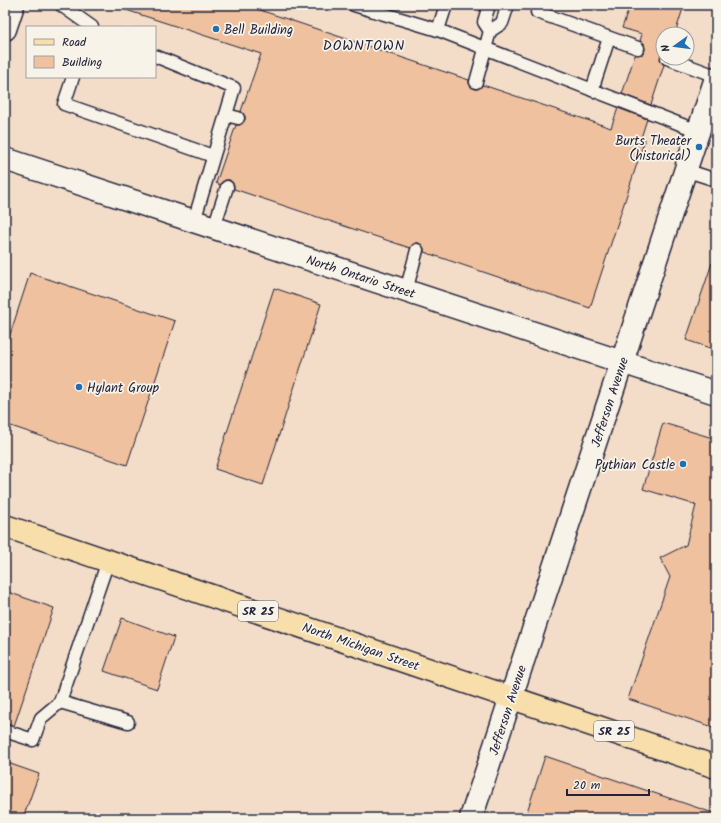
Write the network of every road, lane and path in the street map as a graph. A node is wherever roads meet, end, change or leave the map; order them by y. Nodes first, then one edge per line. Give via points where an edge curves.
1 (13, 5) edge
2 (61, 5) edge
3 (354, 5) edge
4 (446, 5) edge
5 (489, 5) edge
6 (508, 5) edge
7 (539, 5) edge
8 (91, 26) edge
9 (5, 29) edge
10 (438, 30) junction
11 (490, 31) junction
12 (608, 38) junction
13 (638, 48) dead end
14 (486, 49) junction
15 (156, 56) edge
16 (687, 66) edge
17 (716, 77) edge
18 (73, 78) edge
19 (476, 82) dead end
20 (592, 90) junction
21 (226, 114) junction
22 (238, 118) dead end
23 (698, 131) junction
24 (213, 156) junction
25 (5, 159) edge
26 (685, 170) junction
27 (716, 180) edge
28 (227, 187) dead end
29 (194, 221) junction
30 (214, 228) junction
31 (417, 250) dead end
32 (406, 291) junction
33 (622, 362) junction
34 (716, 393) edge
35 (5, 526) edge
36 (108, 561) junction
37 (511, 696) junction
38 (60, 702) junction
39 (128, 722) dead end
40 (5, 731) edge
41 (716, 767) edge
42 (471, 818) edge

1 - 9 street
2 - 8 lane
3 - 10 lane
4 - 10 lane
5 - 11 lane via 484,22
6 - 11 lane via 502,23
7 - 12 lane via 537,12
10 - 14 lane
11 - 14 lane
12 - 13 lane
12 - 20 lane
14 - 19 lane
14 - 20 lane
15 - 21 lane via 234,88
16 - 17 lane
17 - 23 street, Jefferson Avenue
18 - 24 lane via 64,104
20 - 23 lane
21 - 22 lane
21 - 24 lane
23 - 26 street, Jefferson Avenue
24 - 29 lane
25 - 29 street, North Ontario Street
26 - 27 lane
26 - 33 street, Jefferson Avenue
28 - 30 lane
29 - 30 street, North Ontario Street
30 - 32 street, North Ontario Street
31 - 32 lane
32 - 33 street, North Ontario Street
33 - 34 street, North Ontario Street
33 - 37 street, Jefferson Avenue
35 - 36 main road, North Michigan Street / SR 25
36 - 37 main road, North Michigan Street / SR 25
36 - 38 lane
37 - 41 main road, North Michigan Street / SR 25
37 - 42 street, Jefferson Avenue
38 - 39 lane
38 - 40 lane via 41,718 33,740

